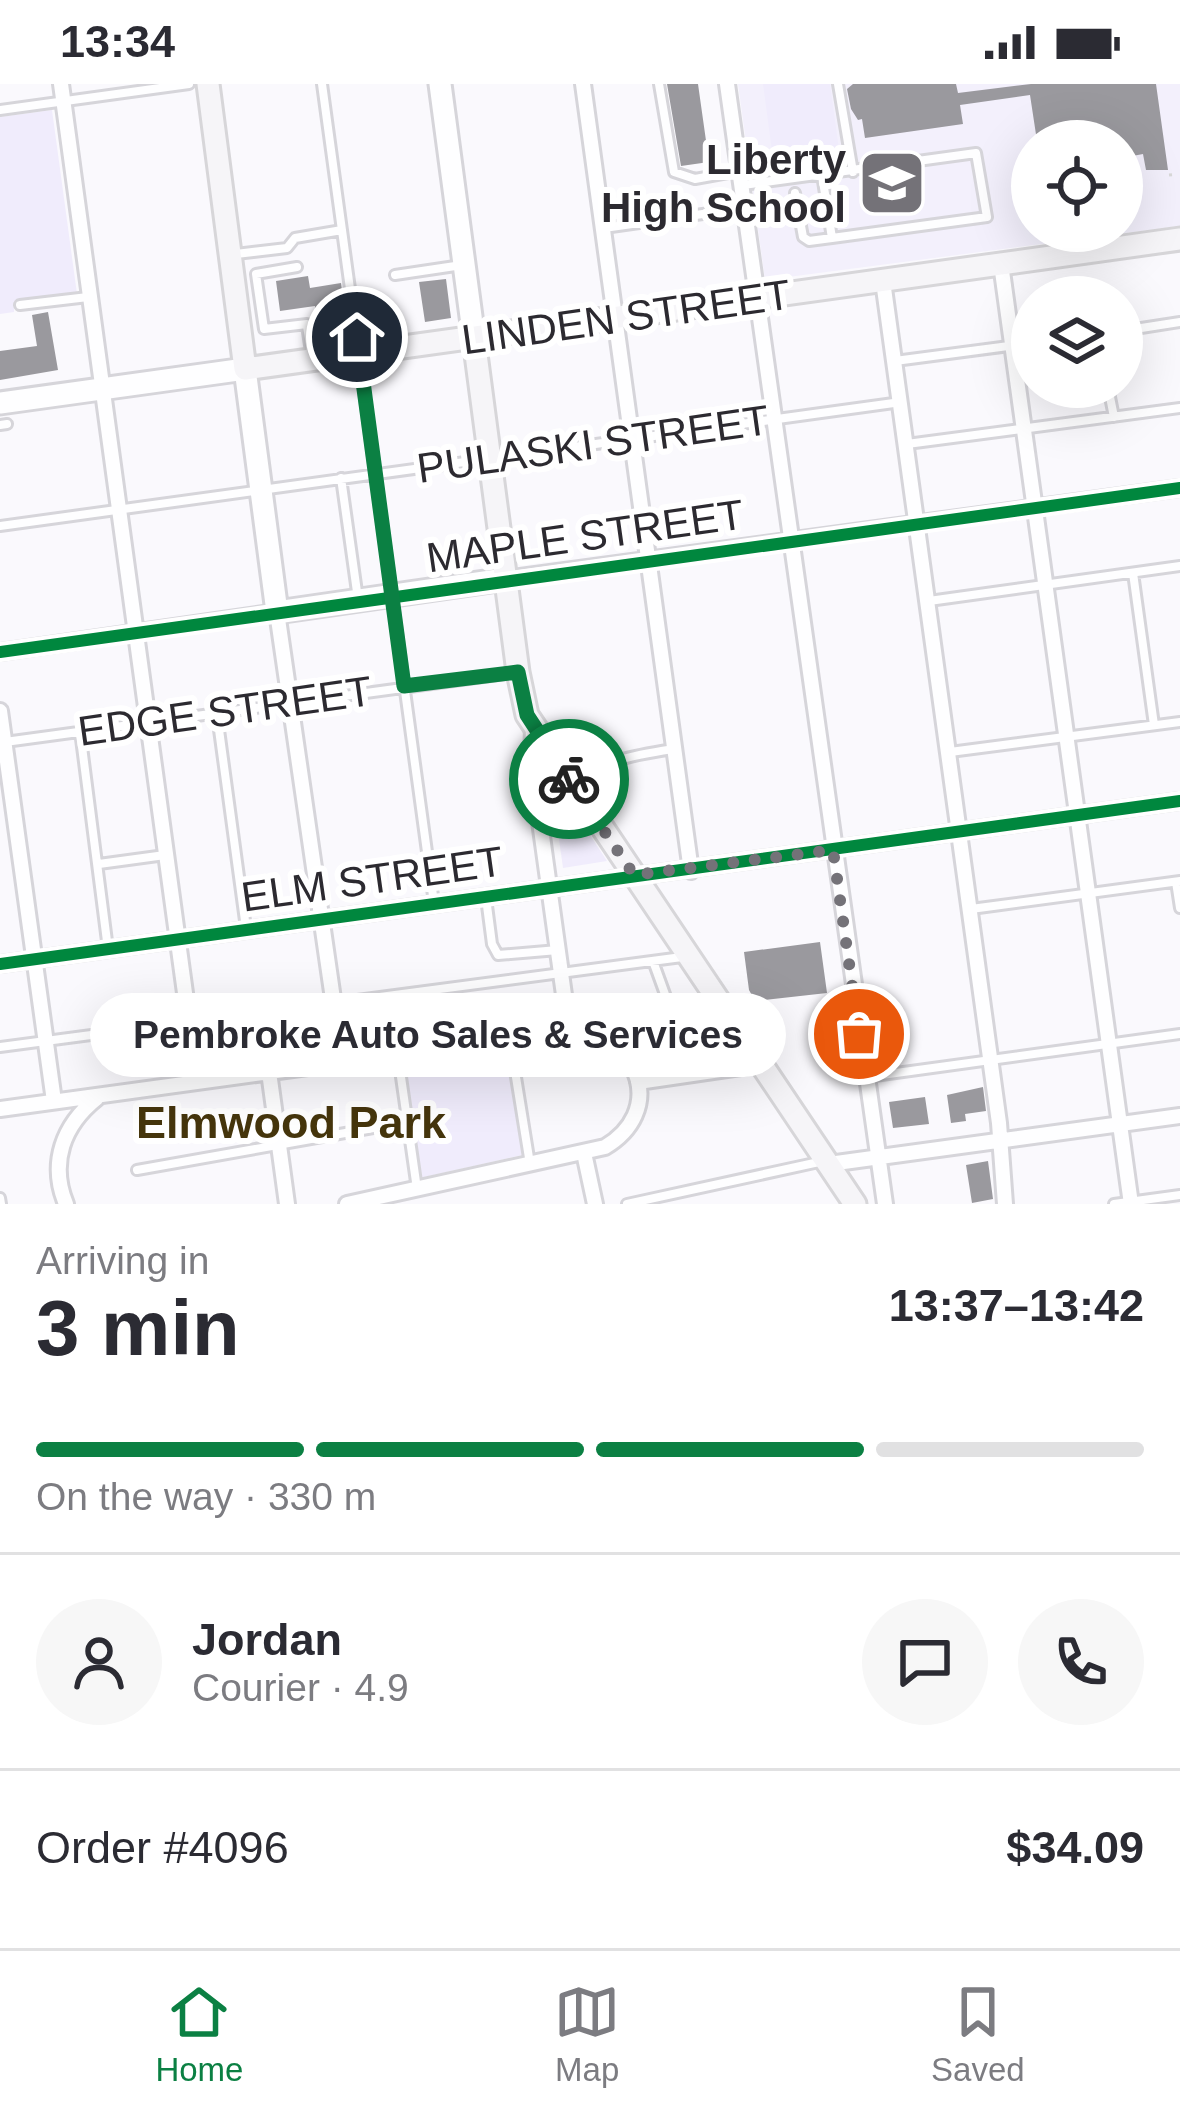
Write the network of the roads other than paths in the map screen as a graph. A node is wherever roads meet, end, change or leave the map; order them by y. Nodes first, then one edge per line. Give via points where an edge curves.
1 (61, 84) edge
2 (189, 84) edge
3 (208, 84) edge
4 (322, 84) edge
5 (440, 84) edge
6 (583, 84) edge
7 (659, 84) edge
8 (728, 84) edge
9 (838, 84) edge
10 (63, 102) junction
11 (0, 110) edge
12 (853, 172) junction
13 (822, 176) junction
14 (741, 178) junction
15 (795, 193) dead end
16 (745, 208) junction
17 (604, 228) junction
18 (342, 230) junction
19 (832, 238) junction
20 (1180, 242) edge
21 (1001, 264) junction
22 (464, 265) junction
23 (231, 266) junction
24 (297, 267) dead end
25 (256, 274) junction
26 (395, 274) dead end
27 (884, 281) junction
28 (88, 297) junction
29 (756, 297) junction
30 (20, 305) dead end
31 (616, 318) junction
32 (1180, 322) edge
33 (307, 324) junction
34 (356, 328) junction
35 (1143, 328) edge
36 (264, 329) junction
37 (1011, 332) edge
38 (240, 333) junction
39 (474, 339) junction
40 (1011, 345) edge
41 (360, 353) junction
42 (312, 360) junction
43 (895, 361) junction
44 (244, 369) junction
45 (102, 388) junction
46 (901, 402) junction
47 (1022, 408) edge
48 (1112, 408) edge
49 (1180, 408) edge
50 (1114, 417) junction
51 (772, 419) junction
52 (1, 420) edge
53 (1025, 429) junction
54 (631, 439) junction
55 (907, 444) junction
56 (489, 458) junction
57 (376, 473) junction
58 (340, 478) junction
59 (1180, 488) edge
60 (260, 490) junction
61 (1035, 508) junction
62 (119, 509) junction
63 (918, 524) junction
64 (0, 526) edge
65 (790, 542) junction
66 (648, 560) junction
67 (1180, 566) edge
68 (1133, 573) junction
69 (505, 579) junction
70 (1047, 586) junction
71 (392, 596) junction
72 (358, 601) junction
73 (928, 601) junction
74 (277, 612) junction
75 (134, 631) junction
76 (0, 652) edge
77 (518, 672) junction
78 (404, 686) junction
79 (290, 704) junction
80 (0, 711) edge
81 (217, 715) junction
82 (1180, 722) edge
83 (147, 725) junction
84 (533, 725) junction
85 (1154, 725) junction
86 (80, 730) junction
87 (1067, 737) junction
88 (4, 742) junction
89 (674, 749) junction
90 (948, 752) junction
91 (573, 785) junction
92 (1180, 801) edge
93 (1077, 815) junction
94 (959, 832) junction
95 (833, 850) junction
96 (165, 855) junction
97 (99, 864) junction
98 (691, 871) junction
99 (634, 875) junction
100 (1178, 881) edge
101 (550, 888) junction
102 (1087, 894) junction
103 (486, 897) junction
104 (435, 904) junction
105 (1180, 908) edge
106 (969, 909) junction
107 (321, 918) junction
108 (247, 929) junction
109 (177, 939) junction
110 (108, 950) junction
111 (558, 950) junction
112 (689, 956) junction
113 (34, 960) junction
114 (653, 961) junction
115 (0, 964) edge
116 (561, 974) junction
117 (714, 993) junction
118 (333, 1002) junction
119 (670, 1008) junction
120 (188, 1022) junction
121 (569, 1031) junction
122 (1180, 1034) edge
123 (510, 1038) junction
124 (45, 1041) junction
125 (1108, 1044) junction
126 (0, 1047) edge
127 (398, 1055) junction
128 (990, 1060) junction
129 (342, 1061) junction
130 (761, 1064) junction
131 (269, 1072) junction
132 (679, 1076) junction
133 (865, 1077) junction
134 (197, 1081) junction
135 (638, 1082) junction
136 (101, 1095) junction
137 (54, 1101) junction
138 (0, 1109) edge
139 (1180, 1115) edge
140 (407, 1122) junction
141 (1119, 1124) junction
142 (998, 1141) junction
143 (279, 1144) junction
144 (584, 1153) junction
145 (876, 1157) junction
146 (530, 1164) junction
147 (829, 1164) junction
148 (137, 1170) dead end
149 (416, 1189) junction
150 (1180, 1195) edge
151 (356, 1203) edge
152 (1131, 1203) edge
153 (66, 1204) edge
154 (287, 1204) edge
155 (596, 1204) edge
156 (627, 1204) edge
157 (855, 1204) edge
158 (885, 1204) edge
159 (1005, 1204) edge
160 (1114, 1204) edge

1 - 10 street
2 - 10 lane
3 - 23 main road
4 - 18 lane
5 - 22 street
6 - 17 street
7 - 14 lane via 674,172
8 - 14 street
9 - 12 lane
10 - 11 lane
10 - 28 street
12 - 13 lane
12 - 19 lane via 976,153 987,217
13 - 14 lane
13 - 19 lane
14 - 16 street
15 - 19 lane via 803,237
16 - 17 lane
16 - 29 street
17 - 31 street
18 - 23 lane via 295,238
18 - 34 lane
20 - 21 main road, LINDEN STREET
21 - 27 main road, LINDEN STREET
21 - 37 street
22 - 26 lane
22 - 39 street
23 - 25 lane
23 - 38 main road
24 - 25 lane
25 - 36 lane
27 - 29 main road, LINDEN STREET
27 - 43 street
28 - 30 lane
28 - 45 street
29 - 31 main road, LINDEN STREET
29 - 51 street
31 - 39 main road, LINDEN STREET
31 - 54 street
32 - 35 lane
33 - 34 lane via 314,333
33 - 36 lane
33 - 42 lane
34 - 41 lane
36 - 38 lane
38 - 44 main road
39 - 41 main road, LINDEN STREET
39 - 56 main road
40 - 43 lane
41 - 42 main road, LINDEN STREET
41 - 57 lane
42 - 44 main road, LINDEN STREET
43 - 46 street
44 - 45 street, LINDEN STREET
44 - 60 street
45 - 52 street, LINDEN STREET
45 - 62 street
46 - 51 lane, PULASKI STREET
46 - 55 street
47 - 53 street
48 - 50 lane
49 - 50 lane
50 - 53 lane
51 - 54 lane, PULASKI STREET
51 - 65 street
53 - 55 lane
53 - 61 street
54 - 56 lane, PULASKI STREET
54 - 66 street
55 - 63 street
56 - 57 lane, PULASKI STREET
56 - 69 main road
57 - 58 lane, PULASKI STREET
57 - 71 lane
58 - 60 lane, PULASKI STREET
58 - 72 lane
59 - 61 street, MAPLE STREET
60 - 62 lane, PULASKI STREET
60 - 74 street
61 - 63 street, MAPLE STREET
61 - 70 street
62 - 64 lane, PULASKI STREET
62 - 75 street
63 - 65 street, MAPLE STREET
63 - 73 street
65 - 66 street, MAPLE STREET
65 - 95 street
66 - 69 street, MAPLE STREET
66 - 89 street
67 - 68 lane
68 - 70 lane
68 - 85 lane
69 - 71 street, MAPLE STREET
69 - 77 main road
70 - 73 lane
70 - 87 street
71 - 72 street, MAPLE STREET
71 - 78 lane
72 - 74 street, MAPLE STREET
73 - 90 street
74 - 75 street, MAPLE STREET
74 - 79 street
75 - 76 street, MAPLE STREET
75 - 83 street
77 - 78 lane, EDGE STREET
77 - 84 main road
78 - 79 lane, EDGE STREET
78 - 104 lane
79 - 81 lane, EDGE STREET
79 - 107 street
80 - 88 street
81 - 83 lane, EDGE STREET
81 - 108 lane
82 - 85 lane
83 - 86 lane, EDGE STREET
83 - 96 street
84 - 91 main road
84 - 101 street
85 - 87 lane
86 - 88 lane, EDGE STREET
86 - 97 lane
87 - 90 lane
87 - 93 street
88 - 113 street
89 - 91 lane via 609,761
89 - 98 street
90 - 94 street
91 - 99 main road
92 - 93 street, ELM STREET
93 - 94 street, ELM STREET
93 - 102 street
94 - 95 street, ELM STREET
94 - 106 street
95 - 98 street, ELM STREET
95 - 133 street
96 - 97 lane
96 - 109 street
97 - 110 lane
98 - 99 street, ELM STREET
99 - 101 street, ELM STREET
99 - 112 main road
100 - 102 lane
100 - 105 lane
101 - 103 street, ELM STREET
101 - 111 street
102 - 106 lane
102 - 125 street
103 - 104 street, ELM STREET
103 - 111 lane via 498,955
104 - 107 street, ELM STREET
106 - 128 street
107 - 108 street, ELM STREET
107 - 118 street
108 - 109 street, ELM STREET
109 - 110 street, ELM STREET
109 - 120 street
110 - 113 street, ELM STREET
111 - 116 street
112 - 114 lane
112 - 117 main road
113 - 115 street, ELM STREET
113 - 124 street
114 - 116 lane
114 - 119 lane
116 - 118 lane
116 - 121 street
117 - 119 lane
117 - 130 main road
118 - 120 lane
118 - 129 street
119 - 132 lane
120 - 124 lane
120 - 134 street
121 - 123 street
121 - 135 street via 610,1041 627,1055
122 - 125 lane
123 - 127 street
123 - 146 lane
124 - 126 lane
124 - 137 street
125 - 128 lane
125 - 141 street
127 - 129 street
127 - 140 lane
128 - 133 lane
128 - 142 street
129 - 131 street
130 - 132 street
130 - 147 main road
131 - 134 street
131 - 143 street
132 - 135 street
133 - 145 street
134 - 136 street
135 - 144 street via 626,1130
136 - 137 street
136 - 153 street via 62,1144
137 - 138 street
139 - 141 street
140 - 143 lane
140 - 149 lane
141 - 142 street
141 - 152 street
142 - 145 street
142 - 159 street
143 - 148 lane
143 - 154 street
144 - 146 street
144 - 155 street
145 - 147 street
145 - 158 street
146 - 149 street
147 - 156 lane
147 - 157 main road
149 - 151 street
150 - 152 lane
152 - 160 lane

